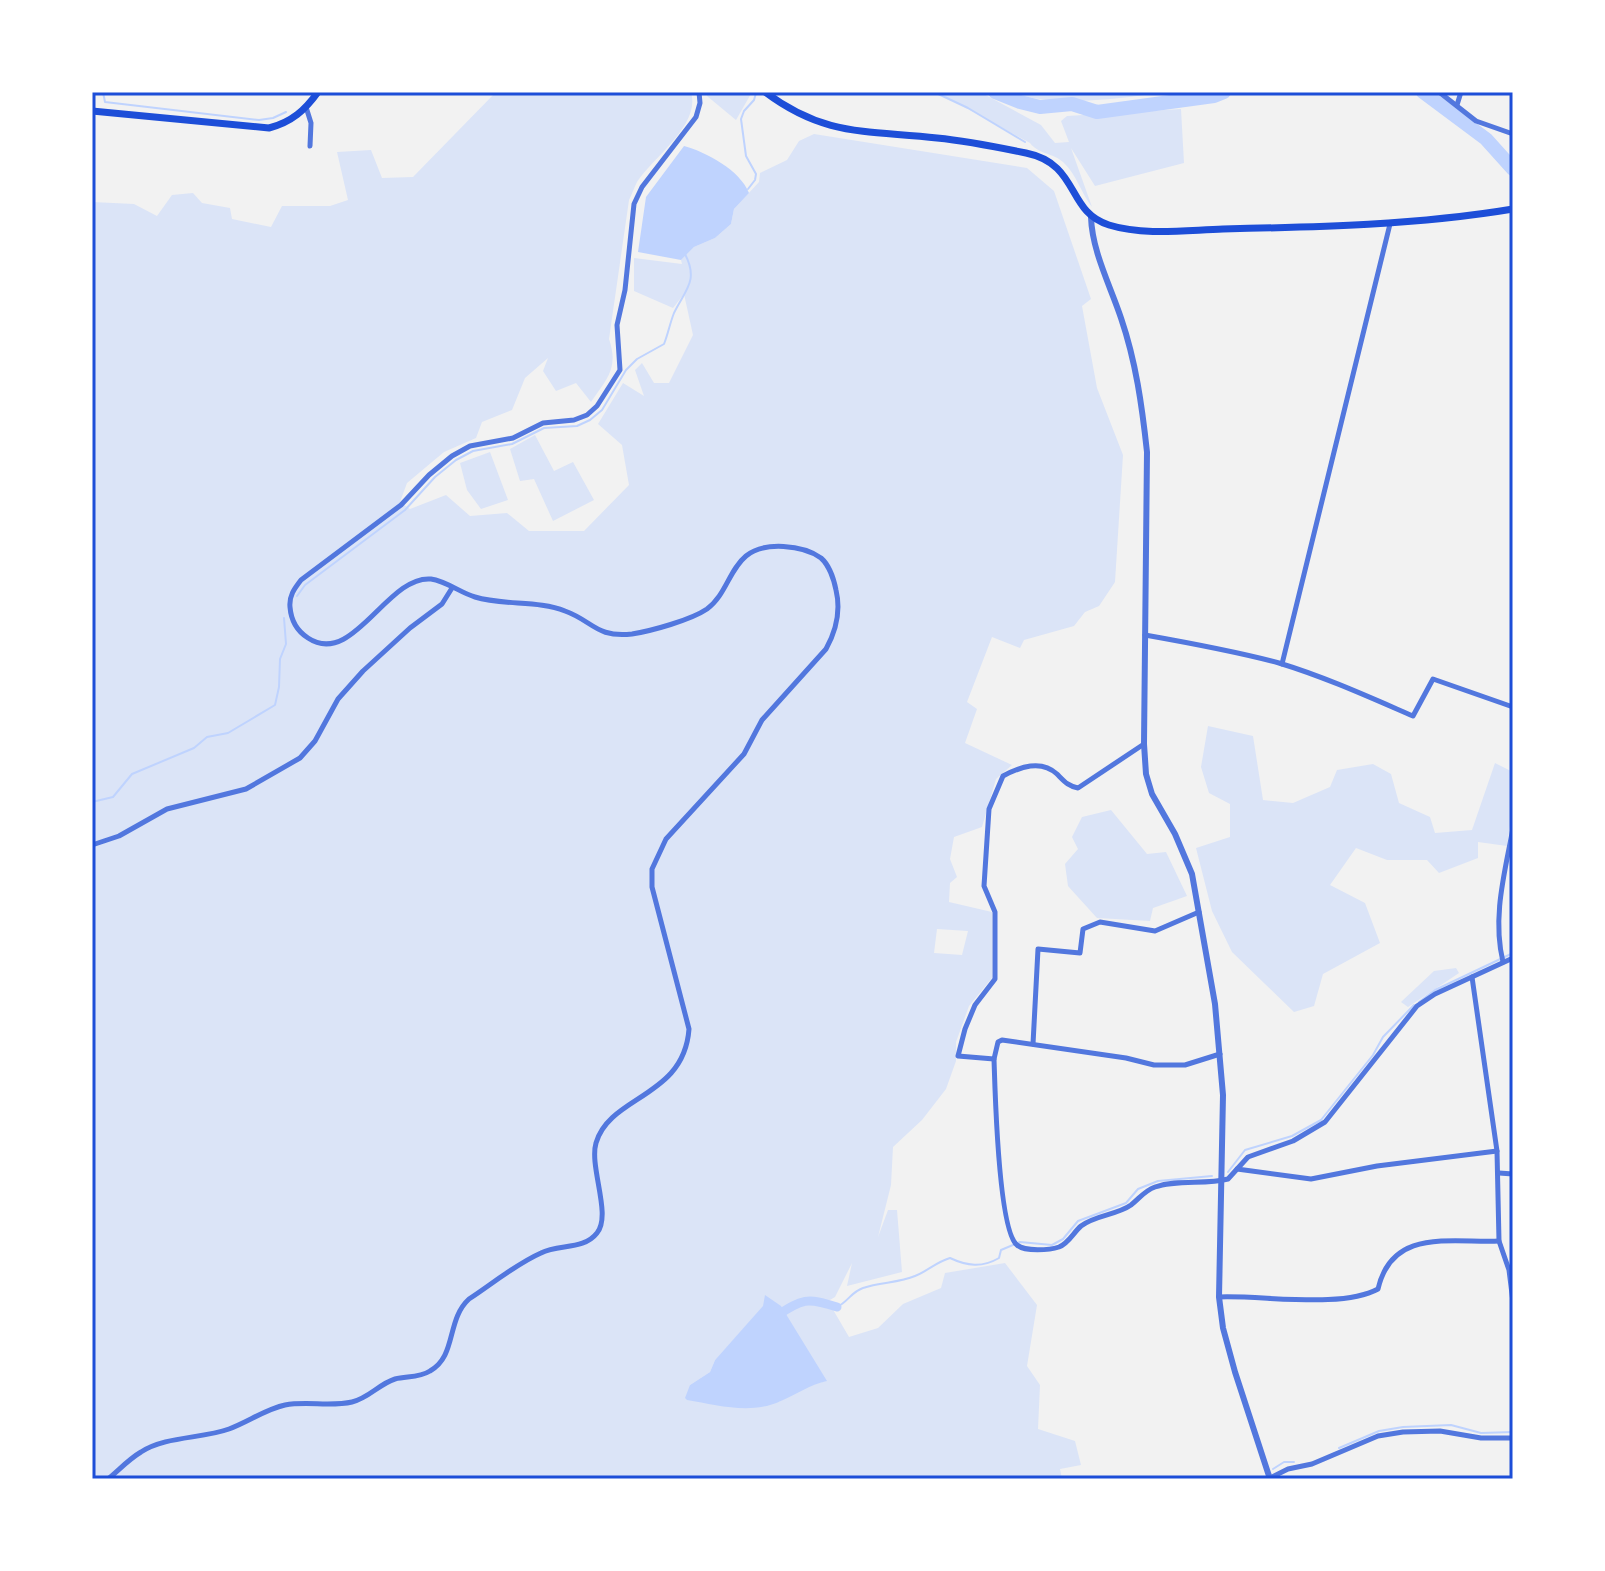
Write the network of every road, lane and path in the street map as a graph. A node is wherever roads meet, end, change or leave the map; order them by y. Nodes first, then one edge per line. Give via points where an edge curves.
1 (318, 92) edge
2 (699, 92) edge
3 (765, 92) edge
4 (1439, 92) edge
5 (1461, 92) edge
6 (1457, 105) junction
7 (306, 107) junction
8 (92, 111) edge
9 (1513, 134) edge
10 (310, 146) dead end
11 (1513, 209) edge
12 (1091, 217) junction
13 (1390, 224) junction
14 (452, 588) junction
15 (1144, 635) junction
16 (1282, 664) junction
17 (1513, 707) edge
18 (1144, 744) junction
19 (1513, 828) edge
20 (92, 845) edge
21 (1200, 912) junction
22 (1513, 958) edge
23 (1503, 962) junction
24 (1472, 977) junction
25 (1033, 1044) junction
26 (1221, 1053) junction
27 (994, 1059) junction
28 (1497, 1151) junction
29 (1237, 1169) junction
30 (1499, 1173) junction
31 (1513, 1174) edge
32 (1221, 1181) junction
33 (1499, 1241) junction
34 (1219, 1297) junction
35 (1513, 1302) edge
36 (1513, 1438) edge
37 (108, 1479) edge
38 (1269, 1479) edge

1 - 7 main road
2 - 14 street via 696,117 634,204 617,325 620,370 597,406 574,420 543,423 452,456 401,505 301,580 293,590 290,611 302,634 323,644 349,636 408,584 433,579
3 - 12 main road via 797,114 834,128 942,138 1045,158 1062,172
4 - 6 street
5 - 6 street
6 - 9 street via 1476,121
7 - 8 main road via 285,124 269,128
7 - 10 street
11 - 13 main road
12 - 13 main road via 1138,230
12 - 15 street via 1135,365 1142,409 1147,452
13 - 16 street
14 - 20 street via 442,604 363,671 300,758 246,789 167,809
14 - 37 street via 499,603 567,611 607,633 636,633 707,609 740,562 767,547 808,551 827,564 838,600 837,619 826,649 762,720 744,754 658,852 652,887 689,1029 687,1048 660,1086 620,1111 596,1144 602,1211 595,1236 540,1253 469,1299 433,1370 397,1378 351,1403 285,1406 226,1430 158,1444
15 - 16 street
15 - 18 street
16 - 17 street via 1413,716 1433,679
18 - 21 street via 1152,794 1188,865
18 - 27 street via 1078,788 1068,786 1054,771 1029,764 1003,776 989,809 984,886 995,912 995,979 975,1005 958,1056
19 - 23 street via 1499,908
21 - 25 street via 1155,931 1100,922 1083,929 1080,953 1038,949
21 - 26 street
22 - 23 street
23 - 24 street
24 - 28 street
24 - 29 street via 1417,1006 1325,1122 1293,1141 1248,1157
25 - 26 street via 1154,1065 1185,1065
25 - 27 street via 998,1042
26 - 32 street
27 - 32 street via 1002,1194 1017,1246 1057,1248 1087,1222 1130,1205 1163,1184
28 - 29 street via 1311,1179
28 - 30 street
29 - 32 street
30 - 31 street
30 - 33 street
32 - 34 street
33 - 34 street via 1404,1248 1389,1261 1378,1289 1366,1295
33 - 35 street
34 - 38 street via 1235,1372
36 - 38 street via 1440,1431 1378,1436

